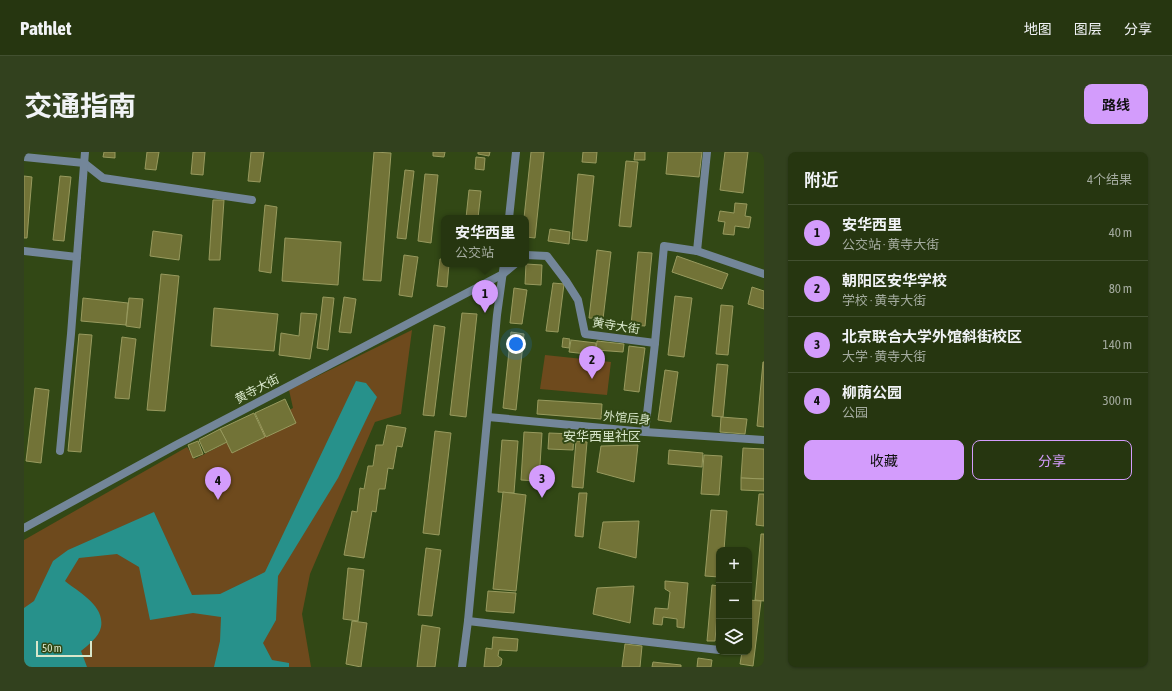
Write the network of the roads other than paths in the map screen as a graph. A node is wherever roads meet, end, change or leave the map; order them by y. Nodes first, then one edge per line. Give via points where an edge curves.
1 (85, 152) edge
2 (516, 152) edge
3 (707, 152) edge
4 (24, 156) edge
5 (84, 163) junction
6 (252, 200) dead end
7 (509, 215) edge
8 (697, 250) junction
9 (24, 251) edge
10 (529, 255) edge
11 (77, 257) junction
12 (504, 267) edge
13 (511, 267) edge
14 (503, 274) junction
15 (764, 274) edge
16 (655, 343) junction
17 (488, 417) junction
18 (645, 432) junction
19 (764, 440) edge
20 (60, 451) dead end
21 (24, 528) edge
22 (468, 621) junction
23 (716, 650) edge
24 (462, 667) edge

1 - 5 street
2 - 7 street
3 - 8 street
4 - 5 street
5 - 6 street via 103,178
5 - 11 street
8 - 15 street
8 - 16 street via 664,246
9 - 11 street
10 - 16 street, 黄寺大街 via 547,256 566,281 578,300 585,334
11 - 20 street
12 - 14 street
13 - 14 street, 黄寺大街
14 - 17 street
14 - 21 street, 黄寺大街 via 176,445
16 - 18 street
17 - 18 street, 外馆后身
17 - 22 street
18 - 19 street, 外馆后身
22 - 23 street
22 - 24 street

